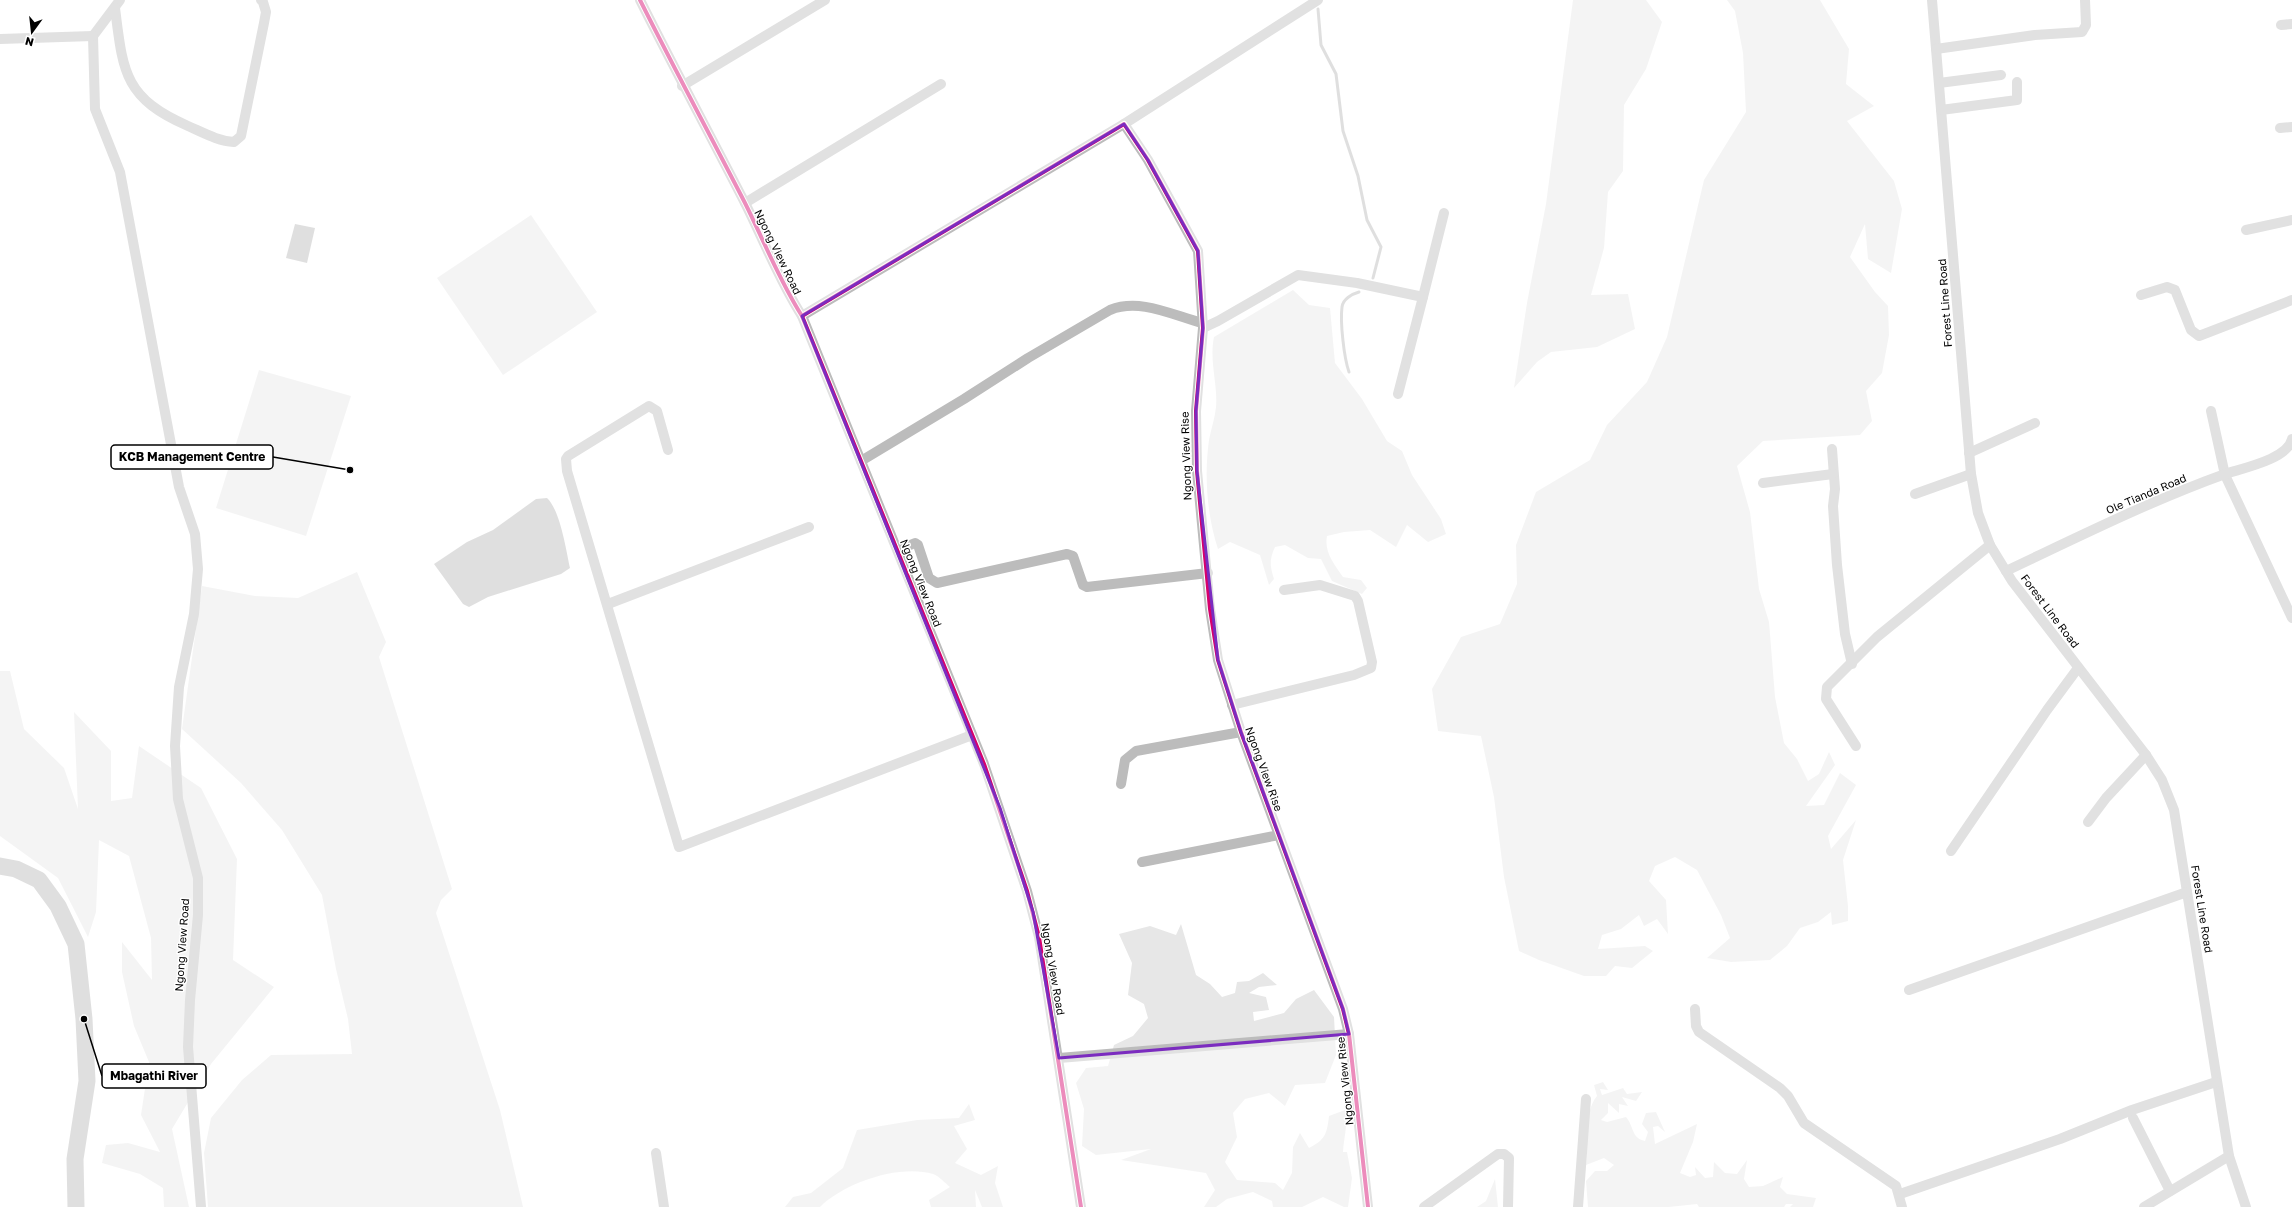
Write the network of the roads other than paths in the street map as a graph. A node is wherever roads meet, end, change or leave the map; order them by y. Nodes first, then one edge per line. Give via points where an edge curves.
1 (261, 0) edge
2 (640, 0) edge
3 (825, 0) edge
4 (1318, 0) edge
5 (1932, 0) edge
6 (2085, 0) edge
7 (117, 4) edge
8 (2292, 24) edge
9 (2281, 25) dead end
10 (93, 36) junction
11 (0, 39) edge
12 (1936, 49) junction
13 (2001, 75) dead end
14 (2017, 82) dead end
15 (1939, 83) junction
16 (941, 84) dead end
17 (682, 86) junction
18 (1941, 110) junction
19 (1124, 124) junction
20 (2292, 127) edge
21 (2280, 128) dead end
22 (745, 203) junction
23 (1444, 213) dead end
24 (2292, 220) edge
25 (2246, 230) dead end
26 (2141, 295) dead end
27 (1423, 297) junction
28 (2292, 300) edge
29 (802, 316) junction
30 (1202, 325) junction
31 (1398, 394) dead end
32 (2210, 411) dead end
33 (2035, 423) dead end
34 (2292, 439) edge
35 (1832, 449) dead end
36 (668, 450) dead end
37 (1969, 453) junction
38 (861, 460) junction
39 (1832, 474) junction
40 (1971, 474) junction
41 (2225, 475) junction
42 (1763, 483) dead end
43 (1915, 494) dead end
44 (809, 527) dead end
45 (1990, 545) junction
46 (898, 550) junction
47 (2006, 570) junction
48 (1208, 573) junction
49 (1284, 590) dead end
50 (608, 604) junction
51 (2291, 610) edge
52 (1852, 664) junction
53 (2078, 668) junction
54 (1232, 705) junction
55 (1241, 732) junction
56 (972, 735) junction
57 (1856, 746) dead end
58 (2146, 755) junction
59 (1121, 784) dead end
60 (2088, 822) dead end
61 (1279, 836) junction
62 (1951, 851) dead end
63 (1142, 862) dead end
64 (2187, 892) junction
65 (1909, 990) dead end
66 (1695, 1009) dead end
67 (1349, 1034) junction
68 (1059, 1058) junction
69 (2216, 1082) junction
70 (1586, 1099) dead end
71 (2133, 1118) dead end
72 (656, 1153) dead end
73 (2229, 1156) junction
74 (2170, 1191) junction
75 (1900, 1194) junction
76 (201, 1207) edge
77 (664, 1207) edge
78 (1081, 1207) edge
79 (1368, 1207) edge
80 (1424, 1207) edge
81 (1508, 1207) edge
82 (1578, 1207) edge
83 (1902, 1207) edge
84 (2144, 1207) edge
85 (2246, 1207) edge

1 - 7 street via 266,12 264,23 241,136 234,142 223,142 168,118 135,89 122,60
2 - 17 street, Ngong View Road
3 - 17 street
4 - 19 street
5 - 12 street, Forest Line Road
6 - 12 street via 2086,25 2082,32 2035,35
7 - 10 street
8 - 9 street
10 - 11 street
10 - 76 street, Ngong View Road via 95,109 120,172 179,487 194,534 198,569 194,614 179,687 175,746 178,799 198,878 198,915 188,1047
12 - 15 street, Forest Line Road
13 - 15 street
14 - 18 street via 2017,100
15 - 18 street, Forest Line Road
16 - 22 street
17 - 22 street, Ngong View Road
18 - 37 street, Forest Line Road
19 - 29 street
19 - 30 street, Ngong View Rise via 1148,160 1198,251
20 - 21 street
22 - 29 street, Ngong View Road via 787,293
23 - 27 street
24 - 25 street
26 - 28 street via 2167,287 2175,290 2191,330 2199,336
27 - 30 street via 1357,283 1298,275 1218,322
27 - 31 street
29 - 38 street, Ngong View Road
30 - 38 street via 1138,305 1120,306 1028,358
30 - 48 street, Ngong View Rise via 1196,411 1197,471
32 - 41 street
33 - 37 street
34 - 41 street, Ole Tianda Road via 2285,451 2271,459
35 - 39 street
36 - 50 street via 657,411 649,406 568,456 566,460 567,471
37 - 40 street, Forest Line Road
38 - 46 street, Ngong View Road
39 - 42 street
39 - 52 street via 1835,489 1833,506 1837,565 1845,634
40 - 43 street
40 - 45 street, Forest Line Road via 1978,513
41 - 47 street, Ole Tianda Road via 2127,514
41 - 51 street
44 - 50 street
45 - 47 street, Forest Line Road
45 - 52 street via 1877,637
46 - 48 street via 915,543 918,545 929,578 937,584 1067,554 1073,556 1082,585 1087,588
46 - 56 street, Ngong View Road
47 - 53 street, Forest Line Road
48 - 54 street, Ngong View Rise via 1218,660
49 - 54 street via 1320,585 1355,596 1372,662 1371,668 1354,675
50 - 56 street via 679,847
52 - 57 street via 1826,687 1825,693
53 - 58 street, Forest Line Road
53 - 62 street
54 - 55 street, Ngong View Rise
55 - 59 street via 1136,751 1125,760
55 - 61 street, Ngong View Rise
56 - 68 street, Ngong View Road via 1000,808 1031,905 1039,936
58 - 60 street via 2106,798
58 - 64 street, Forest Line Road via 2162,780 2174,810
61 - 63 street
61 - 67 street, Ngong View Rise via 1343,1009
64 - 65 street
64 - 69 street, Forest Line Road
66 - 75 street via 1699,1032 1780,1088 1788,1096 1804,1123 1889,1179
67 - 68 street
67 - 79 street, Ngong View Rise
68 - 78 street, Ngong View Road
69 - 73 street, Forest Line Road
69 - 75 street
70 - 82 street
71 - 74 street
72 - 77 street
73 - 74 street
73 - 85 street, Forest Line Road
74 - 84 street
75 - 83 street
80 - 81 street via 1498,1154 1504,1154 1509,1158

